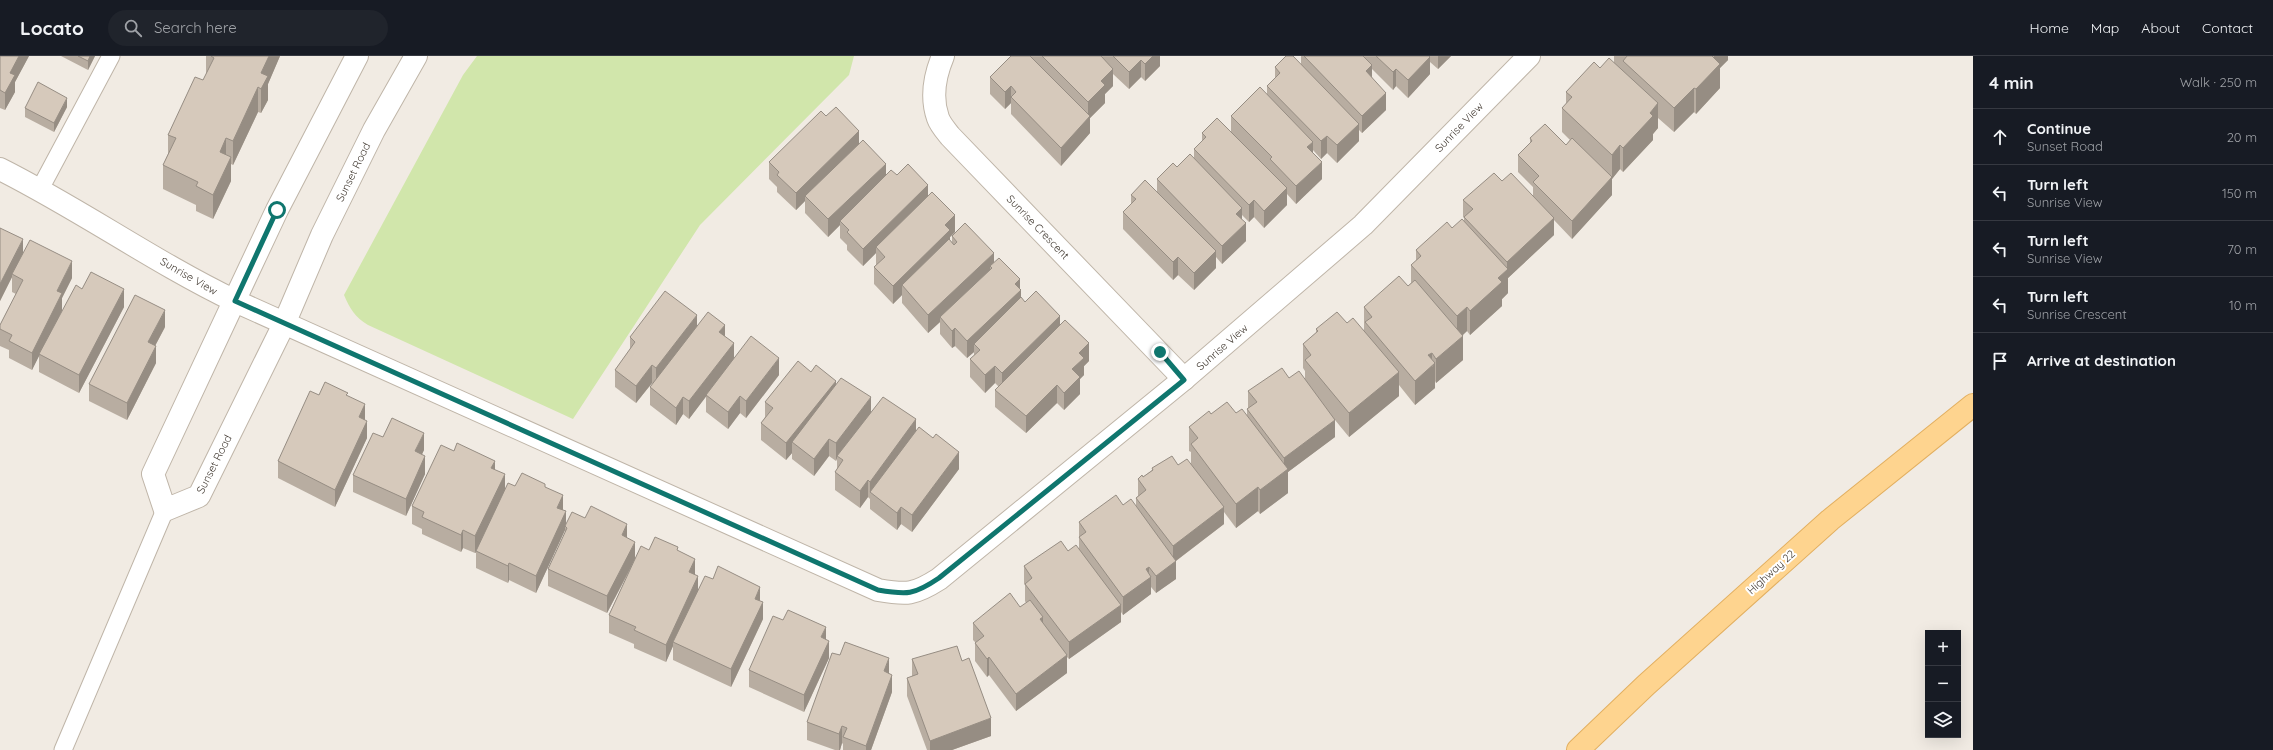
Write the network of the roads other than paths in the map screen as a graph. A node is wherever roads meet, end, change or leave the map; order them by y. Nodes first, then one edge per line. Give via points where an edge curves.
1 (111, 56) edge
2 (358, 56) edge
3 (416, 56) edge
4 (943, 56) edge
5 (1529, 56) edge
6 (0, 169) edge
7 (40, 189) junction
8 (235, 301) junction
9 (284, 324) junction
10 (1184, 380) junction
11 (1973, 405) edge
12 (165, 510) junction
13 (63, 750) edge
14 (1578, 750) edge

1 - 7 lane
2 - 8 street via 277,210
3 - 9 street, Sunset Road via 370,137 322,235
4 - 10 street, Sunrise Crescent via 936,72 934,99 938,119 950,136
5 - 10 street, Sunrise View via 1363,225
6 - 7 street, Sunrise View
7 - 8 street, Sunrise View via 206,287
8 - 9 street, Sunrise View
8 - 12 street via 154,474
9 - 10 street, Sunrise View via 878,590 902,594 921,591 939,578
9 - 12 street, Sunset Road via 199,496
11 - 14 main road, Highway 22 via 1830,520 1646,685
12 - 13 lane

